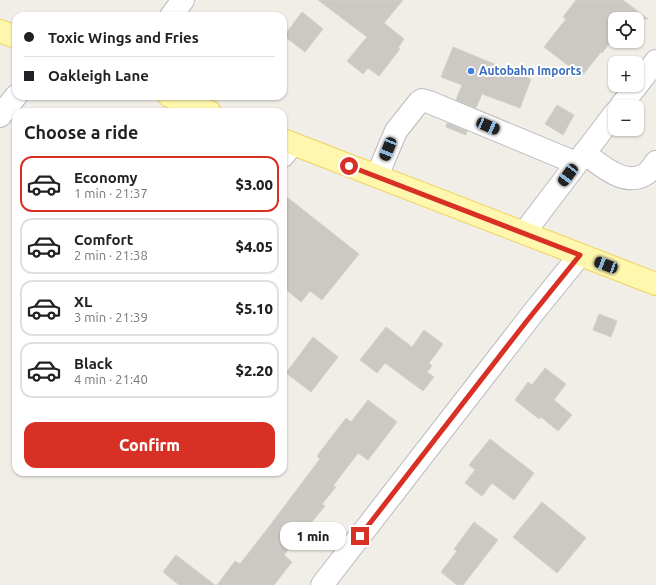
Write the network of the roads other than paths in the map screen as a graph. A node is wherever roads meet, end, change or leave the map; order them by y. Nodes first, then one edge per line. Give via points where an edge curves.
1 (183, 0) edge
2 (174, 12) edge
3 (0, 31) edge
4 (12, 36) edge
5 (656, 61) edge
6 (13, 100) edge
7 (179, 100) edge
8 (625, 100) edge
9 (200, 108) edge
10 (0, 116) edge
11 (608, 122) edge
12 (287, 147) edge
13 (580, 158) junction
14 (656, 162) edge
15 (377, 176) junction
16 (524, 233) junction
17 (580, 255) junction
18 (656, 284) edge
19 (322, 585) edge

1 - 2 street
3 - 4 main road
5 - 8 street
6 - 10 street
7 - 9 main road
11 - 13 street
12 - 15 main road
13 - 14 street via 618,175 629,177 646,174
13 - 15 street via 422,100 396,131
13 - 16 street
15 - 16 main road
16 - 17 main road
17 - 18 main road
17 - 19 street

